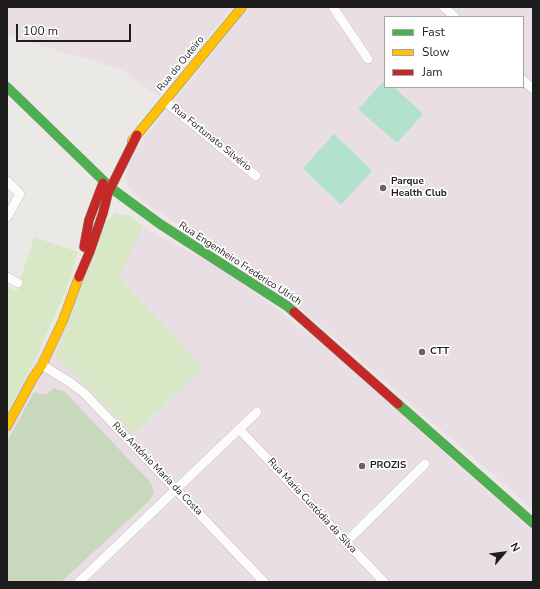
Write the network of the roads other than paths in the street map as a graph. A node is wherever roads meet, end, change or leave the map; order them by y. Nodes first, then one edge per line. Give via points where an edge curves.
1 (242, 7) edge
2 (333, 7) edge
3 (444, 7) edge
4 (454, 16) edge
5 (368, 59) dead end
6 (524, 81) edge
7 (7, 87) edge
8 (533, 90) edge
9 (165, 101) junction
10 (137, 135) junction
11 (256, 176) dead end
12 (7, 181) edge
13 (103, 181) junction
14 (111, 188) junction
15 (121, 203) junction
16 (103, 213) junction
17 (7, 217) edge
18 (80, 274) junction
19 (7, 277) edge
20 (18, 283) dead end
21 (42, 365) junction
22 (257, 412) dead end
23 (7, 426) edge
24 (240, 430) junction
25 (425, 464) dead end
26 (176, 489) junction
27 (533, 523) edge
28 (346, 542) junction
29 (79, 582) edge
30 (264, 582) edge
31 (384, 582) edge

1 - 9 main road, Rua do Outeiro
2 - 5 street
3 - 4 street
6 - 8 street
7 - 13 main road, Rua Engenheiro Frederico Ulrich
9 - 10 main road, Rua do Outeiro
9 - 11 street, Rua Fortunato Silvério
10 - 13 main road, Rua do Outeiro
10 - 14 main road, Rua do Outeiro
12 - 17 street via 20,194
13 - 14 main road, Rua Engenheiro Frederico Ulrich
13 - 18 main road, Rua do Outeiro via 89,220
14 - 15 main road, Rua Engenheiro Frederico Ulrich
14 - 16 main road, Rua do Outeiro
15 - 16 main road
15 - 27 main road, Rua Engenheiro Frederico Ulrich via 160,224 287,306
16 - 18 main road, Rua do Outeiro
18 - 21 main road via 64,320
19 - 20 street
21 - 23 main road
21 - 26 street, Rua António Maria da Costa via 84,393
22 - 24 street
24 - 26 street
24 - 28 street, Rua Maria Custódia da Silva
25 - 28 street
26 - 29 street
26 - 30 street, Rua António Maria da Costa
28 - 31 street, Rua Maria Custódia da Silva

